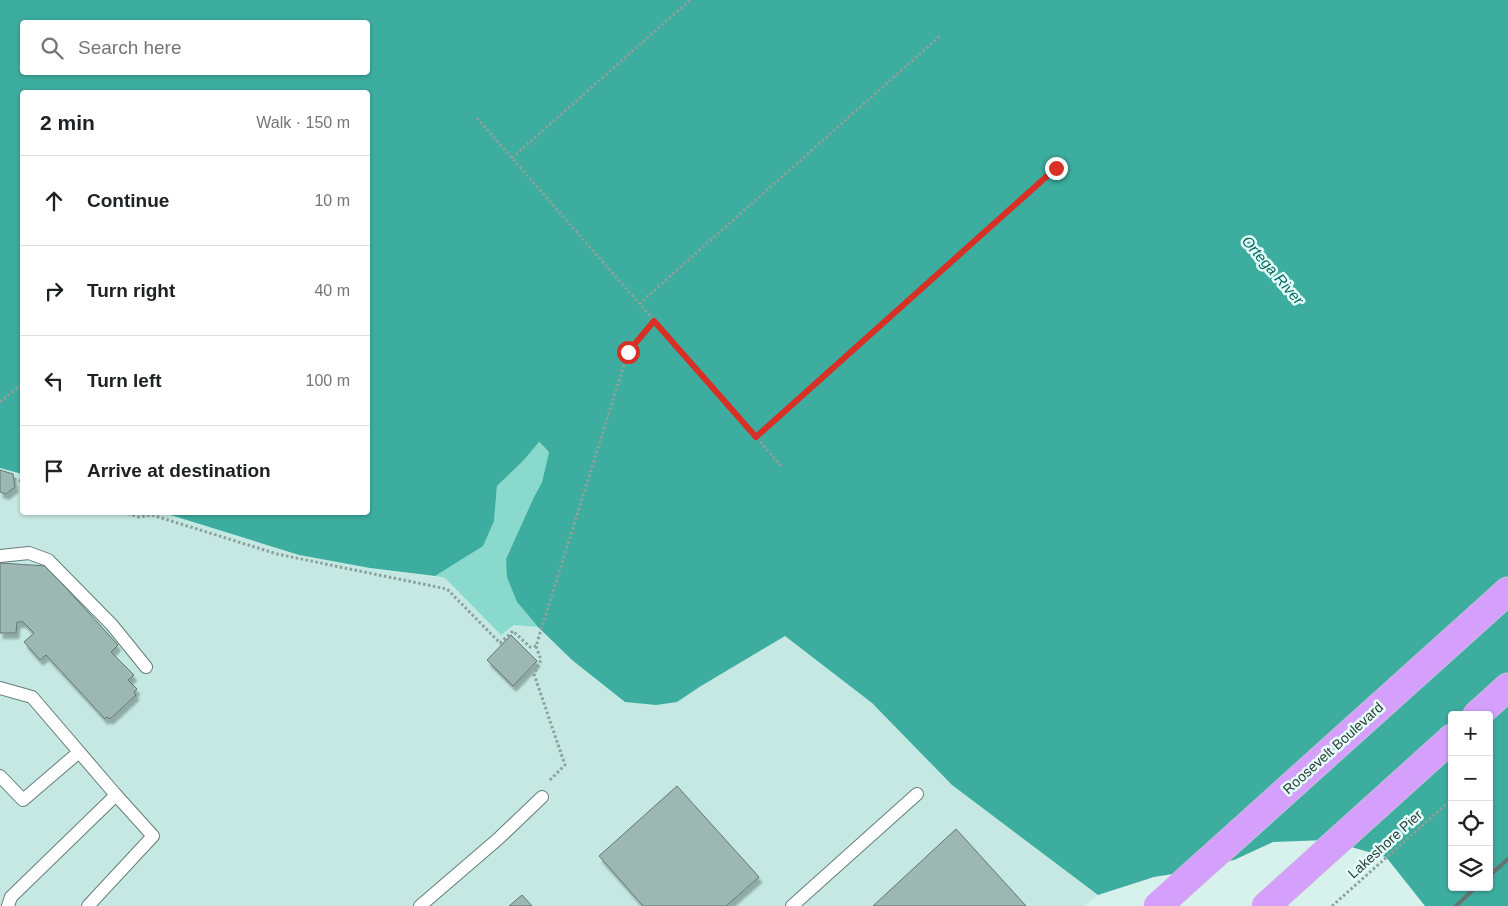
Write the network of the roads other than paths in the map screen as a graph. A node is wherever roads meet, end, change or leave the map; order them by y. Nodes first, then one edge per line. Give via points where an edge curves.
1 (0, 556) edge
2 (1508, 591) edge
3 (146, 667) dead end
4 (1508, 687) edge
5 (0, 688) edge
6 (1481, 711) edge
7 (1448, 742) edge
8 (79, 752) junction
9 (0, 776) edge
10 (917, 794) dead end
11 (116, 796) junction
12 (542, 797) dead end
13 (8, 906) edge
14 (88, 906) edge
15 (420, 906) edge
16 (792, 906) edge
17 (1158, 906) edge
18 (1266, 906) edge

1 - 3 lane via 28,552 48,560 112,625
2 - 17 highway, Roosevelt Boulevard
4 - 6 highway
5 - 8 lane via 32,697
7 - 18 highway
8 - 9 lane via 23,800
8 - 11 lane
10 - 16 lane
11 - 13 lane via 11,897
11 - 14 lane via 153,836
12 - 15 lane

